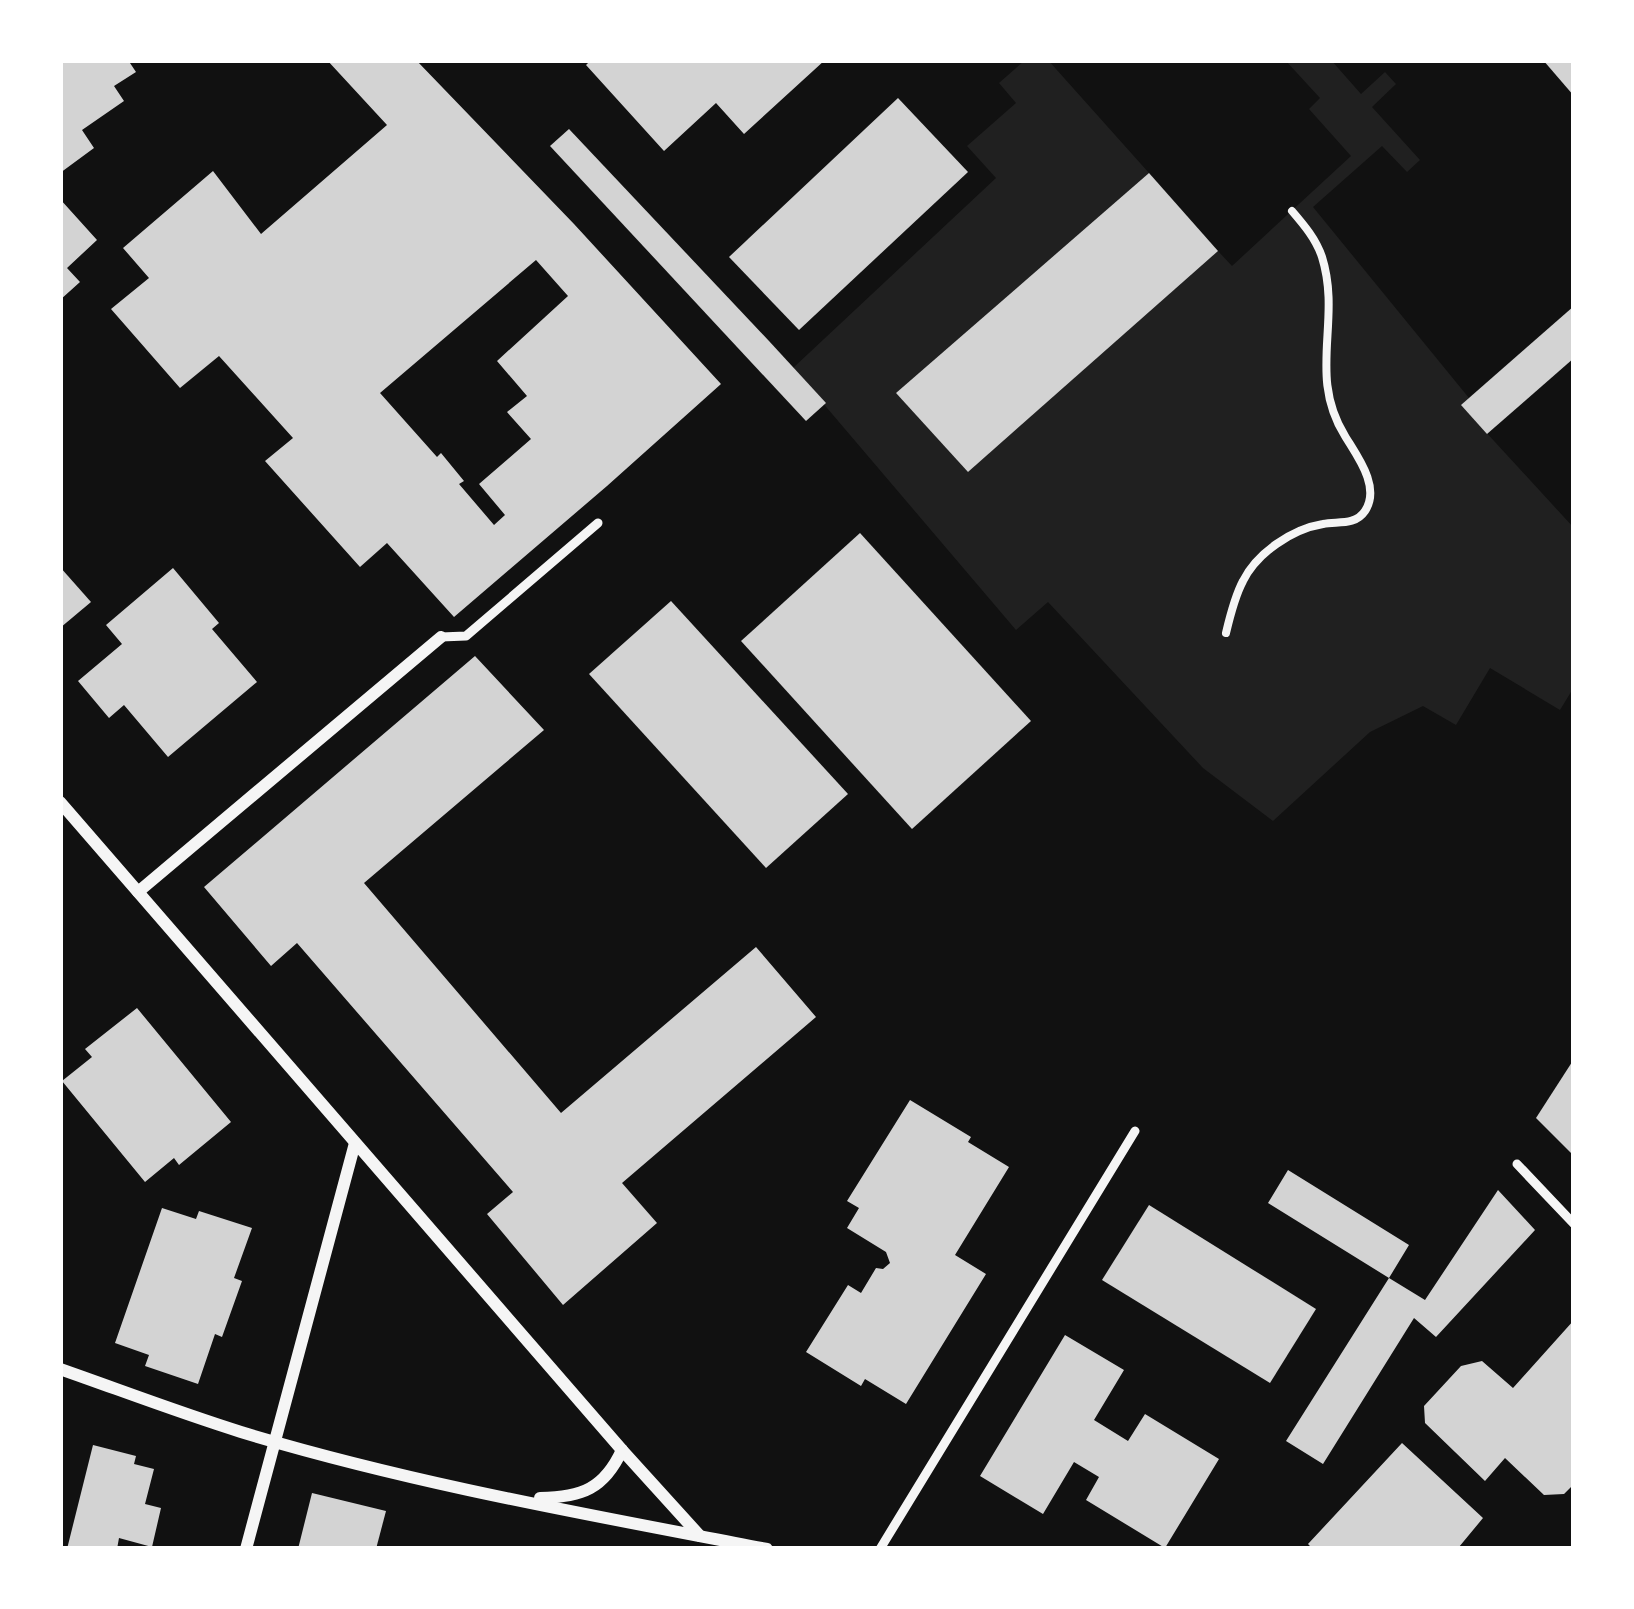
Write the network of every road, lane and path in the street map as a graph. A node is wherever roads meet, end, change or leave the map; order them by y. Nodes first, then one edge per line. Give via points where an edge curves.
1 (1292, 211) dead end
2 (598, 523) dead end
3 (1226, 633) dead end
4 (441, 637) joint
5 (60, 802) edge
6 (138, 892) junction
7 (1135, 1131) dead end
8 (355, 1143) junction
9 (1517, 1164) dead end
10 (1574, 1224) edge
11 (60, 1370) edge
12 (274, 1441) junction
13 (622, 1450) junction
14 (515, 1499) junction
15 (700, 1536) junction
16 (246, 1549) edge
17 (767, 1549) edge
18 (880, 1549) edge

1 - 3 path via 1322,260 1329,404 1364,467 1370,496 1357,519 1303,530 1268,551 1241,583
2 - 4 lane via 466,636
4 - 6 street
5 - 6 street
6 - 8 street
7 - 18 lane
8 - 12 street
8 - 13 street
9 - 10 lane
11 - 12 street
12 - 14 street
12 - 16 street
13 - 14 street via 589,1490
13 - 15 street
14 - 15 street
15 - 17 street

